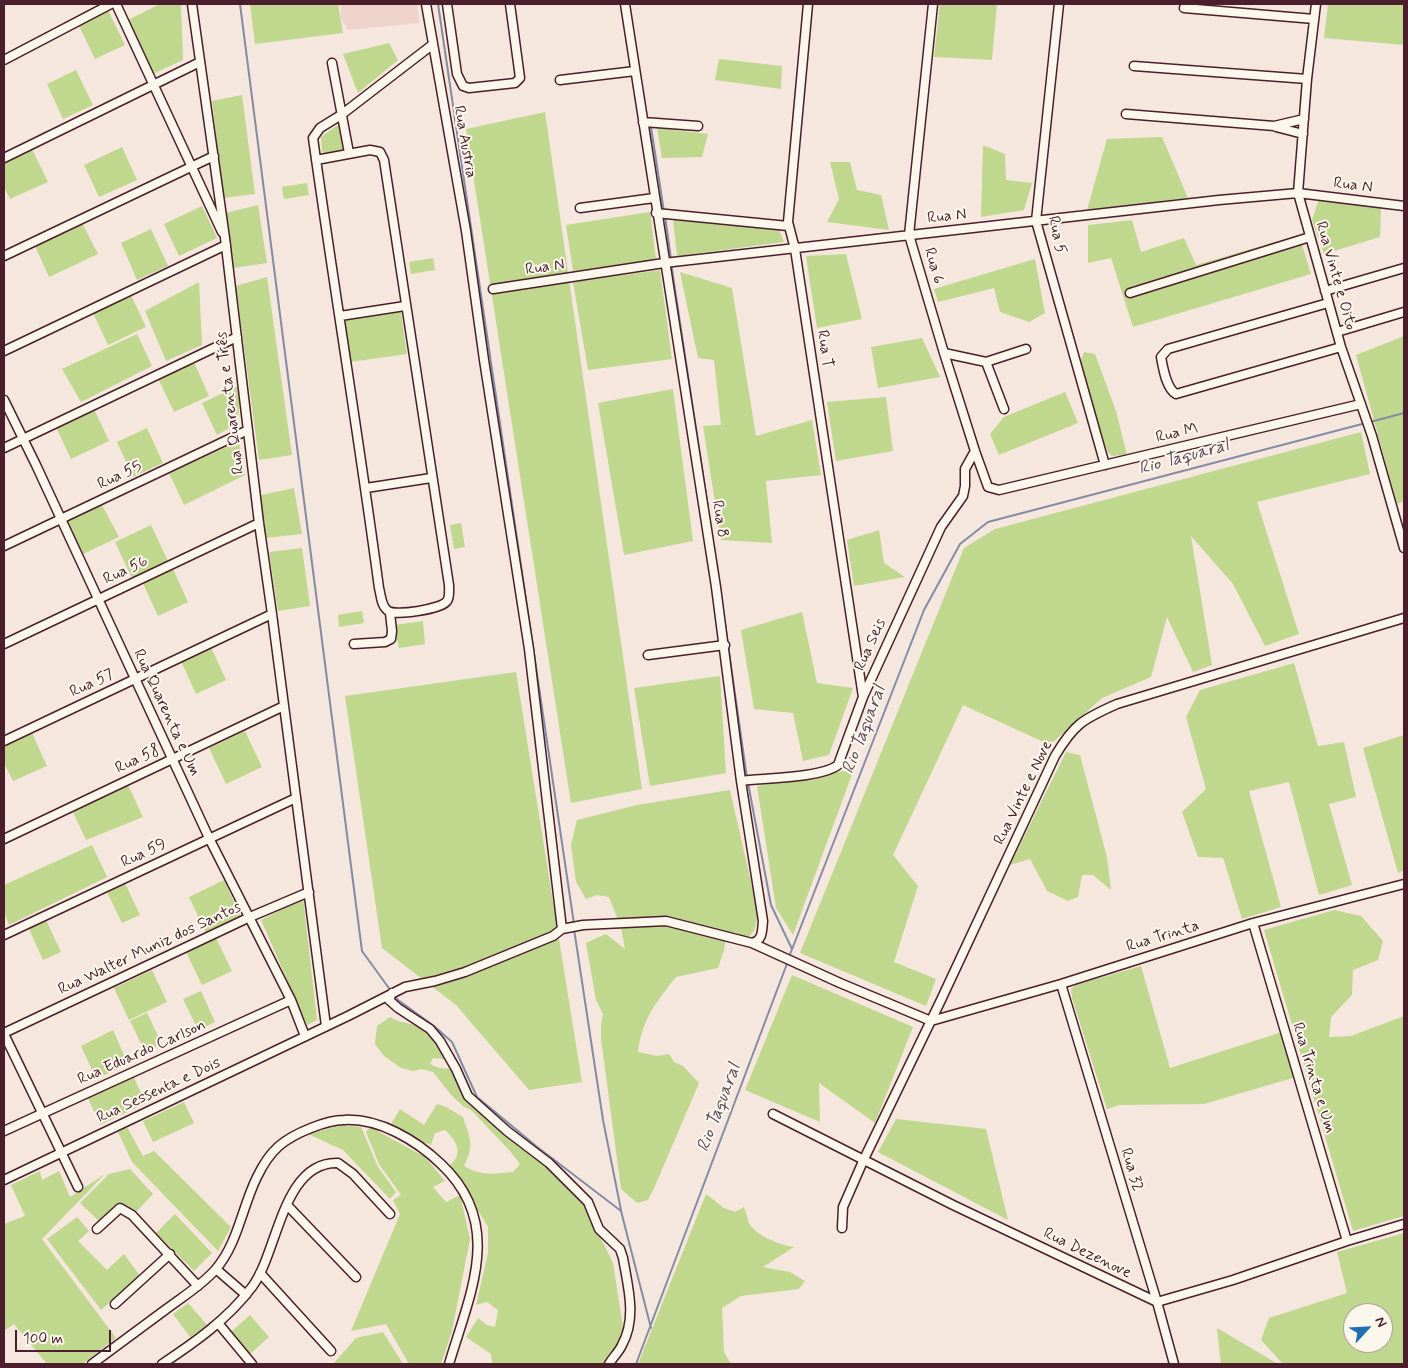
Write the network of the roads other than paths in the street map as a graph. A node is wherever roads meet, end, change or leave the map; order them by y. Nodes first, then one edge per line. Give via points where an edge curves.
1 (112, 4) edge
2 (116, 4) edge
3 (192, 4) edge
4 (426, 4) edge
5 (447, 4) edge
6 (510, 4) edge
7 (625, 4) edge
8 (808, 4) edge
9 (933, 4) edge
10 (1059, 4) edge
11 (1316, 4) edge
12 (1184, 8) dead end
13 (1314, 19) junction
14 (432, 45) junction
15 (4, 60) edge
16 (200, 62) junction
17 (332, 63) dead end
18 (1134, 66) dead end
19 (635, 71) junction
20 (1308, 78) junction
21 (560, 80) dead end
22 (153, 84) junction
23 (1126, 114) dead end
24 (341, 115) junction
25 (1304, 119) junction
26 (643, 122) junction
27 (698, 126) dead end
28 (1274, 126) junction
29 (1303, 134) junction
30 (350, 153) junction
31 (214, 156) junction
32 (4, 158) edge
33 (316, 160) junction
34 (191, 167) junction
35 (1298, 193) junction
36 (654, 198) junction
37 (1404, 206) edge
38 (580, 208) dead end
39 (661, 213) junction
40 (1036, 221) junction
41 (788, 226) junction
42 (910, 235) junction
43 (1310, 236) junction
44 (225, 242) junction
45 (795, 249) junction
46 (4, 256) edge
47 (669, 263) junction
48 (1404, 268) edge
49 (494, 289) dead end
50 (1325, 291) junction
51 (1130, 293) dead end
52 (1328, 303) junction
53 (406, 306) junction
54 (1404, 312) edge
55 (340, 316) junction
56 (1337, 332) junction
57 (236, 337) junction
58 (1341, 347) junction
59 (1026, 349) dead end
60 (4, 351) edge
61 (944, 353) junction
62 (986, 362) junction
63 (4, 400) edge
64 (1361, 404) junction
65 (1004, 409) dead end
66 (248, 430) junction
67 (22, 439) junction
68 (4, 448) edge
69 (975, 451) junction
70 (1105, 465) junction
71 (431, 478) junction
72 (366, 488) junction
73 (999, 490) joint
74 (61, 519) junction
75 (259, 523) junction
76 (4, 546) edge
77 (1404, 548) edge
78 (97, 600) junction
79 (390, 613) junction
80 (272, 614) junction
81 (1404, 618) edge
82 (4, 644) edge
83 (354, 644) dead end
84 (725, 645) junction
85 (648, 655) dead end
86 (135, 679) junction
87 (863, 697) junction
88 (284, 706) junction
89 (4, 741) edge
90 (173, 759) junction
91 (746, 780) junction
92 (296, 798) junction
93 (209, 838) junction
94 (4, 839) edge
95 (1404, 884) edge
96 (309, 892) junction
97 (250, 917) junction
98 (1253, 923) junction
99 (562, 929) junction
100 (4, 936) edge
101 (752, 943) junction
102 (1061, 984) junction
103 (394, 992) junction
104 (291, 1000) junction
105 (931, 1021) junction
106 (326, 1026) junction
107 (4, 1033) edge
108 (305, 1036) junction
109 (42, 1113) junction
110 (774, 1114) dead end
111 (4, 1131) edge
112 (62, 1152) junction
113 (864, 1159) junction
114 (4, 1180) edge
115 (78, 1187) dead end
116 (287, 1205) junction
117 (390, 1214) dead end
118 (1404, 1224) edge
119 (842, 1228) dead end
120 (97, 1229) dead end
121 (1347, 1241) junction
122 (170, 1254) junction
123 (216, 1269) junction
124 (260, 1274) junction
125 (356, 1277) dead end
126 (198, 1286) junction
127 (246, 1295) junction
128 (1157, 1302) junction
129 (115, 1304) dead end
130 (218, 1323) junction
131 (331, 1351) dead end
132 (166, 1363) edge
133 (92, 1364) edge
134 (252, 1364) edge
135 (449, 1364) edge
136 (609, 1364) edge
137 (1174, 1364) edge

1 - 15 street
2 - 22 street
3 - 16 street, Rua Quarenta e Três
4 - 14 street, Rua Austria
5 - 6 street via 458,74 463,86 469,88 515,83 520,78
7 - 19 street, Rua 8
8 - 41 street, Rua T
9 - 42 street, Rua 6
10 - 40 street, Rua 5
11 - 13 street, Rua Vinte e Oito
12 - 13 street
13 - 20 street, Rua Vinte e Oito
14 - 24 street
14 - 99 street, Rua Austria via 466,231 528,649
16 - 22 street
16 - 31 street, Rua Quarenta e Três
17 - 24 street
18 - 20 street
19 - 21 street
19 - 26 street, Rua 8
20 - 25 street, Rua Vinte e Oito
22 - 32 street
22 - 34 street
23 - 28 street
24 - 30 street
24 - 33 street via 316,132 313,138
25 - 28 street
25 - 29 street, Rua Vinte e Oito
26 - 27 street
26 - 36 street, Rua 8
28 - 29 street
29 - 35 street, Rua Vinte e Oito
30 - 33 street
30 - 53 street via 376,150 384,160
31 - 34 street
31 - 44 street, Rua Quarenta e Três
33 - 55 street
34 - 44 street
34 - 46 street
35 - 37 street, Rua N
35 - 40 street, Rua N
35 - 43 street, Rua Vinte e Oito
36 - 38 street
36 - 39 street, Rua 8
39 - 41 street
39 - 47 street, Rua 8
40 - 42 street, Rua N
40 - 70 street, Rua 5
41 - 45 street, Rua T
42 - 45 street, Rua N
42 - 61 street, Rua 6
43 - 50 street, Rua Vinte e Oito
43 - 51 street
44 - 57 street, Rua Quarenta e Três
44 - 60 street
45 - 47 street, Rua N
45 - 87 street, Rua T
47 - 49 street, Rua N
47 - 84 street, Rua 8
48 - 50 street
50 - 52 street, Rua Vinte e Oito
52 - 56 street, Rua Vinte e Oito
52 - 58 street via 1168,349 1161,357 1162,364 1170,388 1176,394
53 - 55 street
53 - 71 street
54 - 56 street
55 - 72 street
56 - 58 street, Rua Vinte e Oito
57 - 66 street, Rua Quarenta e Três
57 - 67 street
58 - 64 street, Rua Vinte e Oito
59 - 62 street
61 - 62 street
61 - 69 street, Rua 6
62 - 65 street
63 - 67 street, Rua Quarenta e Um
64 - 70 street, Rua M
64 - 77 street, Rua Vinte e Oito
66 - 74 street, Rua 55
66 - 75 street, Rua Quarenta e Três
67 - 68 street
67 - 74 street, Rua Quarenta e Um
69 - 73 street, Rua 6 via 986,484
69 - 87 street, Rua Seis via 965,469 963,496 940,527
70 - 73 street, Rua M
71 - 72 street
71 - 79 street via 449,595 447,602 399,614
72 - 79 street via 382,604
74 - 76 street, Rua 55
74 - 78 street, Rua Quarenta e Um
75 - 78 street, Rua 56
75 - 80 street, Rua Quarenta e Três
78 - 82 street, Rua 56
78 - 86 street, Rua Quarenta e Um
79 - 83 street via 391,639
80 - 86 street, Rua 57
80 - 88 street, Rua Quarenta e Três
81 - 105 street, Rua Vinte e Nove via 1117,704 1071,730 1055,756
84 - 85 street
84 - 91 street, Rua 8
86 - 89 street, Rua 57
86 - 90 street, Rua Quarenta e Um
87 - 91 street, Rua Seis via 838,765 812,774
88 - 90 street, Rua 58
88 - 92 street, Rua Quarenta e Três
90 - 93 street, Rua Quarenta e Um
90 - 94 street, Rua 58
91 - 101 street, Rua 8 via 763,921 762,935
92 - 93 street, Rua 59
92 - 96 street, Rua Quarenta e Três
93 - 97 street, Rua Quarenta e Um
93 - 100 street, Rua 59
95 - 98 street, Rua Trinta
96 - 97 street, Rua Walter Muniz dos Santos
96 - 106 street, Rua Quarenta e Três
97 - 104 street, Rua Quarenta e Um
97 - 107 street, Rua Walter Muniz dos Santos
98 - 102 street, Rua Trinta
98 - 121 street, Rua Trinta e Um
99 - 101 street via 666,921
99 - 103 street, Rua Sessenta e Dois via 553,936 465,972 409,985
101 - 105 street
102 - 105 street, Rua Trinta
102 - 128 street, Rua 32
103 - 106 street, Rua Sessenta e Dois
103 - 136 street via 389,1000 430,1029 440,1041 468,1096 562,1174 588,1202 599,1229 620,1249 631,1312 622,1347
104 - 108 street, Rua Quarenta e Um
104 - 109 street, Rua Eduardo Carlson
105 - 113 street, Rua Vinte e Nove
106 - 108 street, Rua Sessenta e Dois
107 - 109 street
108 - 112 street, Rua Sessenta e Dois
109 - 111 street, Rua Eduardo Carlson
109 - 112 street
110 - 113 street, Rua Dezenove
112 - 114 street, Rua Sessenta e Dois
112 - 115 street
113 - 119 street, Rua Vinte e Nove via 843,1207
113 - 128 street, Rua Dezenove
116 - 117 street via 295,1188 311,1171 322,1165 338,1163 353,1174
116 - 124 street
116 - 125 street
118 - 121 street
120 - 122 street via 120,1208 132,1215
121 - 128 street
122 - 126 street
122 - 129 street
123 - 126 street
123 - 127 street
123 - 135 street via 234,1237 256,1177 280,1144 319,1125 345,1120 396,1132 423,1147 444,1166 466,1196 478,1227 478,1264
124 - 127 street
124 - 131 street
126 - 133 street
127 - 130 street
128 - 137 street, Rua 32
130 - 132 street
130 - 134 street

